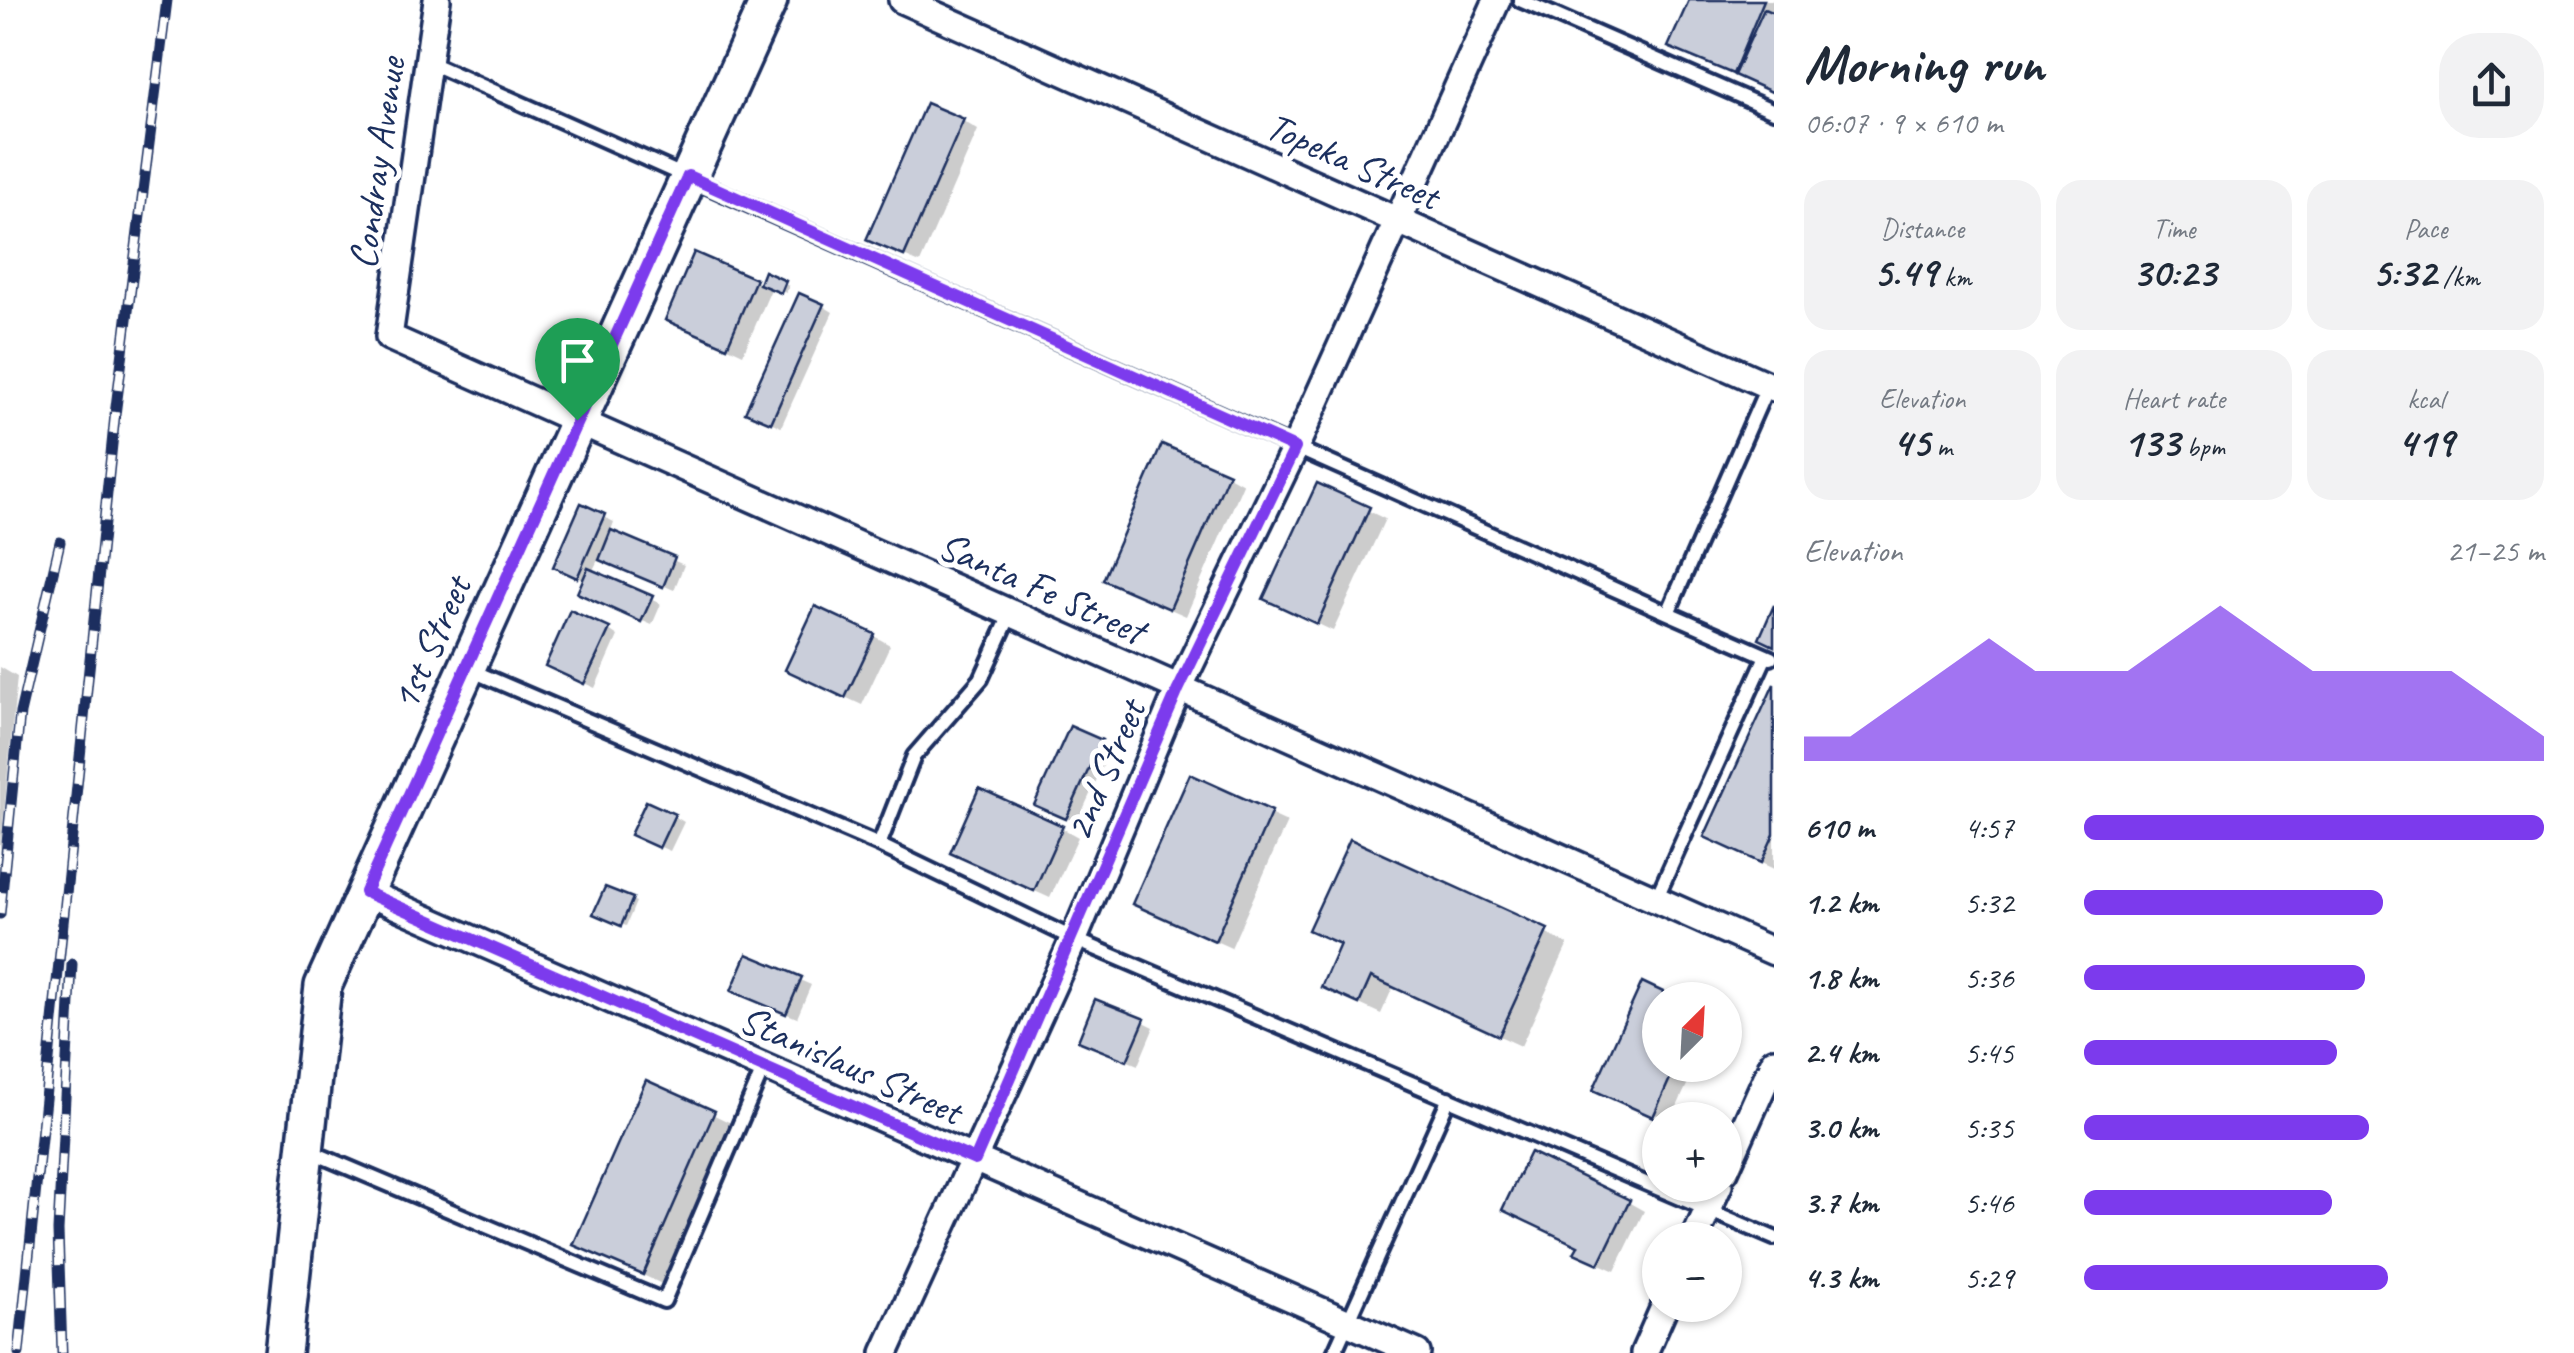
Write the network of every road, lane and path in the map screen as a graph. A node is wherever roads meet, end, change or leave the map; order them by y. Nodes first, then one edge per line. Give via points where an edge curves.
1 (437, 0) edge
2 (769, 0) edge
3 (902, 0) edge
4 (1497, 0) edge
5 (1520, 0) edge
6 (428, 62) junction
7 (1774, 111) edge
8 (688, 176) junction
9 (1397, 220) junction
10 (389, 337) joint
11 (1771, 386) edge
12 (577, 420) junction
13 (1295, 448) junction
14 (1011, 613) junction
15 (1668, 614) junction
16 (1770, 658) edge
17 (466, 668) junction
18 (1178, 690) junction
19 (878, 845) junction
20 (365, 892) junction
21 (1656, 900) junction
22 (1074, 939) junction
23 (1774, 952) edge
24 (1774, 1061) edge
25 (764, 1066) junction
26 (1449, 1098) junction
27 (1742, 1133) edge
28 (306, 1149) junction
29 (975, 1160) junction
30 (1642, 1170) edge
31 (1721, 1202) edge
32 (1774, 1238) edge
33 (1347, 1322) junction
34 (1658, 1322) edge
35 (283, 1353) edge
36 (886, 1353) edge
37 (1334, 1353) edge
38 (1417, 1353) edge
39 (1644, 1353) edge

1 - 6 street, Condray Avenue
2 - 8 street, 1st Street
3 - 9 street, Topeka Street
4 - 9 street, 2nd Street
5 - 7 lane
6 - 8 lane
6 - 10 street, Condray Avenue
8 - 12 street, 1st Street
8 - 13 lane
9 - 11 street, Topeka Street
9 - 13 street, 2nd Street
10 - 12 street, Santa Fe Street
11 - 15 lane
12 - 14 street, Santa Fe Street
12 - 17 street, 1st Street
13 - 15 lane
13 - 18 street, 2nd Street
14 - 18 street, Santa Fe Street
14 - 19 lane via 981,679 914,756
15 - 16 lane
16 - 21 lane
17 - 19 lane
17 - 20 street, 1st Street
18 - 21 street, Santa Fe Street
18 - 22 street, 2nd Street
19 - 22 lane
20 - 25 street, Stanislaus Street
20 - 28 street, 1st Street via 324,986
21 - 23 street, Santa Fe Street
22 - 26 lane
22 - 29 street, 2nd Street
24 - 27 street
25 - 28 lane via 664,1301
25 - 29 street, Stanislaus Street
26 - 30 lane
26 - 33 lane
28 - 35 street, 1st Street
29 - 33 street, Stanislaus Street
29 - 36 street, 2nd Street
31 - 32 lane
33 - 37 lane
33 - 38 street, Stanislaus Street
34 - 39 street

